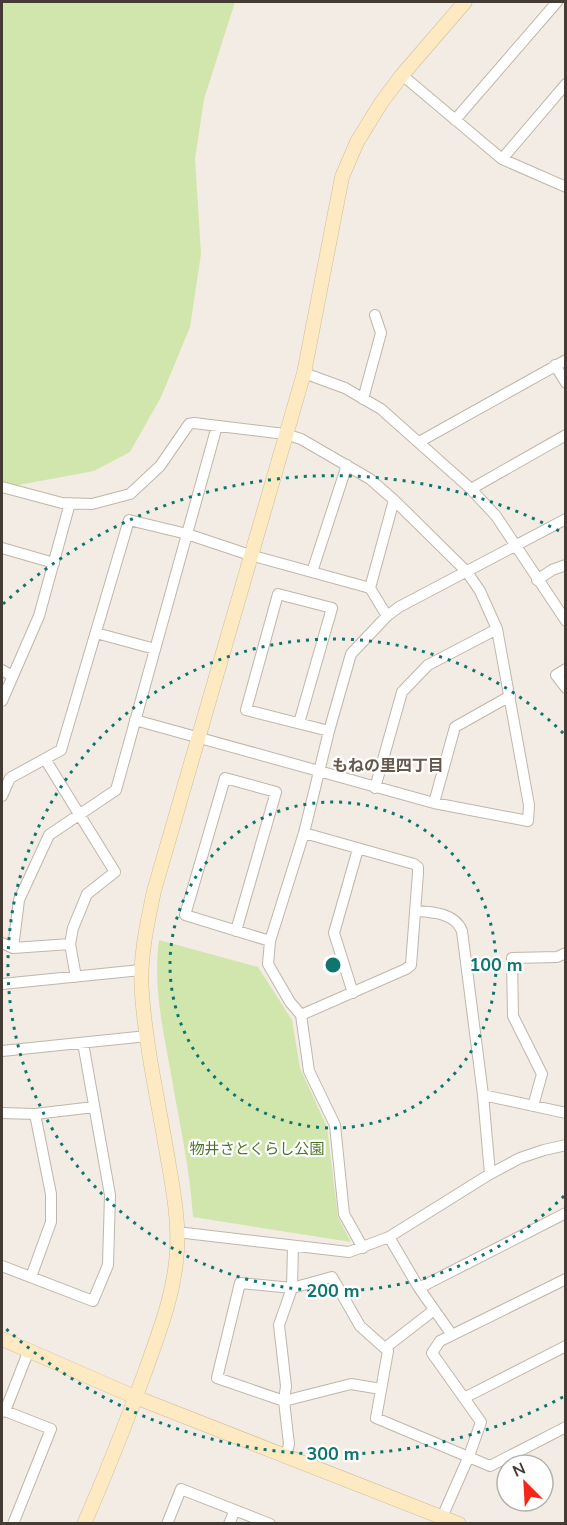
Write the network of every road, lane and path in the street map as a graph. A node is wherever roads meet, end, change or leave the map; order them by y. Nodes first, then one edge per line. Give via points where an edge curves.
1 (465, 2) edge
2 (557, 2) edge
3 (402, 75) junction
4 (566, 84) edge
5 (455, 120) junction
6 (502, 159) junction
7 (564, 183) edge
8 (375, 315) dead end
9 (560, 362) edge
10 (304, 374) junction
11 (566, 383) edge
12 (363, 399) junction
13 (217, 426) junction
14 (285, 434) junction
15 (566, 435) edge
16 (418, 442) junction
17 (347, 465) junction
18 (2, 487) edge
19 (471, 489) junction
20 (394, 500) junction
21 (70, 503) junction
22 (566, 519) edge
23 (187, 534) junction
24 (517, 545) junction
25 (2, 551) edge
26 (250, 555) junction
27 (54, 563) junction
28 (566, 565) edge
29 (312, 572) junction
30 (467, 572) junction
31 (537, 580) junction
32 (370, 588) junction
33 (387, 616) junction
34 (566, 621) edge
35 (497, 629) junction
36 (96, 633) junction
37 (155, 649) junction
38 (566, 669) edge
39 (2, 670) edge
40 (12, 676) junction
41 (566, 688) edge
42 (510, 696) junction
43 (2, 701) edge
44 (135, 720) junction
45 (299, 723) junction
46 (329, 731) junction
47 (200, 738) junction
48 (45, 759) junction
49 (320, 772) junction
50 (375, 788) junction
51 (2, 796) edge
52 (434, 804) junction
53 (79, 815) junction
54 (304, 833) junction
55 (358, 849) junction
56 (416, 911) junction
57 (236, 931) junction
58 (270, 941) junction
59 (2, 943) edge
60 (70, 944) junction
61 (13, 948) junction
62 (566, 953) edge
63 (141, 970) junction
64 (76, 977) junction
65 (2, 984) edge
66 (353, 993) junction
67 (301, 1015) junction
68 (147, 1036) junction
69 (82, 1043) junction
70 (2, 1051) edge
71 (483, 1095) junction
72 (533, 1106) junction
73 (94, 1107) junction
74 (565, 1110) edge
75 (2, 1113) edge
76 (35, 1113) junction
77 (566, 1145) edge
78 (490, 1174) junction
79 (566, 1213) edge
80 (177, 1232) junction
81 (388, 1238) junction
82 (292, 1246) junction
83 (363, 1248) junction
84 (2, 1266) edge
85 (31, 1277) junction
86 (566, 1279) edge
87 (292, 1288) junction
88 (419, 1288) junction
89 (434, 1310) junction
90 (452, 1335) junction
91 (2, 1339) edge
92 (566, 1346) edge
93 (385, 1348) junction
94 (29, 1350) junction
95 (381, 1389) junction
96 (135, 1397) junction
97 (464, 1398) junction
98 (284, 1401) junction
99 (3, 1412) edge
100 (566, 1427) edge
101 (286, 1455) junction
102 (469, 1456) junction
103 (235, 1510) junction
104 (440, 1520) edge
105 (13, 1524) edge
106 (84, 1524) edge
107 (167, 1524) edge
108 (229, 1524) edge
109 (270, 1524) edge
110 (459, 1524) edge

1 - 3 street
2 - 5 street
3 - 5 street
3 - 10 street via 357,142 342,177
4 - 6 street
5 - 6 street
6 - 7 street
8 - 12 street via 381,333
9 - 11 street
9 - 16 street
10 - 12 street
10 - 14 street
12 - 16 street via 381,409
13 - 14 street
13 - 21 street via 189,424 160,466 130,495 92,504
13 - 23 street
14 - 17 street via 301,438
14 - 26 street
15 - 19 street
16 - 19 street
17 - 20 street
17 - 29 street
18 - 21 street
19 - 24 street
20 - 30 street
20 - 32 street
21 - 27 street
22 - 24 street
23 - 26 street
23 - 36 street via 129,520
23 - 37 street
24 - 30 street
24 - 31 street
25 - 27 street
26 - 29 street
26 - 47 street
27 - 40 street via 39,616
28 - 31 street
29 - 32 street
30 - 33 street
30 - 35 street
31 - 34 street
32 - 33 street
33 - 46 street via 351,654
35 - 42 street
35 - 50 street via 428,665 402,692
36 - 37 street
36 - 48 street via 61,750
37 - 44 street
38 - 41 street via 556,675
39 - 40 street
40 - 43 street
42 - 52 street via 455,727
42 - 52 street via 529,805 528,821
44 - 47 street
44 - 53 street via 116,790
45 - 45 street via 246,710 278,594 332,608
45 - 46 street
46 - 49 street
47 - 49 street
47 - 63 street via 154,891
48 - 51 street via 10,778
48 - 53 street
49 - 50 street
49 - 54 street
50 - 52 street
53 - 60 street via 115,872 87,894
53 - 61 street via 49,834 19,900
54 - 55 street
54 - 58 street
55 - 56 street via 418,867
55 - 66 street via 334,933
56 - 66 street via 411,965
56 - 71 street via 441,913 461,927
57 - 57 street via 185,915 225,778 276,792
57 - 58 street
58 - 67 street via 268,964
59 - 61 street
60 - 61 street
60 - 64 street
62 - 72 street via 557,957 512,958 513,1016 542,1074
63 - 64 street
63 - 68 street
64 - 65 street
66 - 67 street
67 - 83 street via 309,1071 335,1125 344,1214
68 - 69 street
68 - 80 street
69 - 70 street
69 - 73 street
71 - 72 street
71 - 78 street
72 - 74 street
73 - 76 street
73 - 85 street via 110,1195 107,1269 93,1301
75 - 76 street
76 - 85 street via 51,1194 51,1222
77 - 78 street via 520,1158
78 - 81 street
79 - 88 street
80 - 82 street
80 - 96 street via 166,1312
81 - 83 street
81 - 88 street
82 - 83 street via 349,1252
82 - 87 street
84 - 85 street
86 - 90 street
87 - 93 street via 332,1277 360,1326
87 - 98 street via 279,1325
87 - 98 street via 240,1283 217,1378
88 - 89 street
89 - 90 street
89 - 93 street
90 - 97 street via 440,1341 432,1353
91 - 94 street
92 - 97 street
93 - 95 street via 388,1351
94 - 96 street
94 - 99 street
95 - 98 street via 351,1384
95 - 102 street via 376,1418
96 - 101 street
96 - 106 street
97 - 102 street via 480,1422
98 - 101 street via 289,1444
99 - 105 street via 51,1429
100 - 102 street via 490,1466
101 - 104 street
102 - 104 street
103 - 107 street via 181,1489
103 - 108 street
103 - 109 street
104 - 110 street

